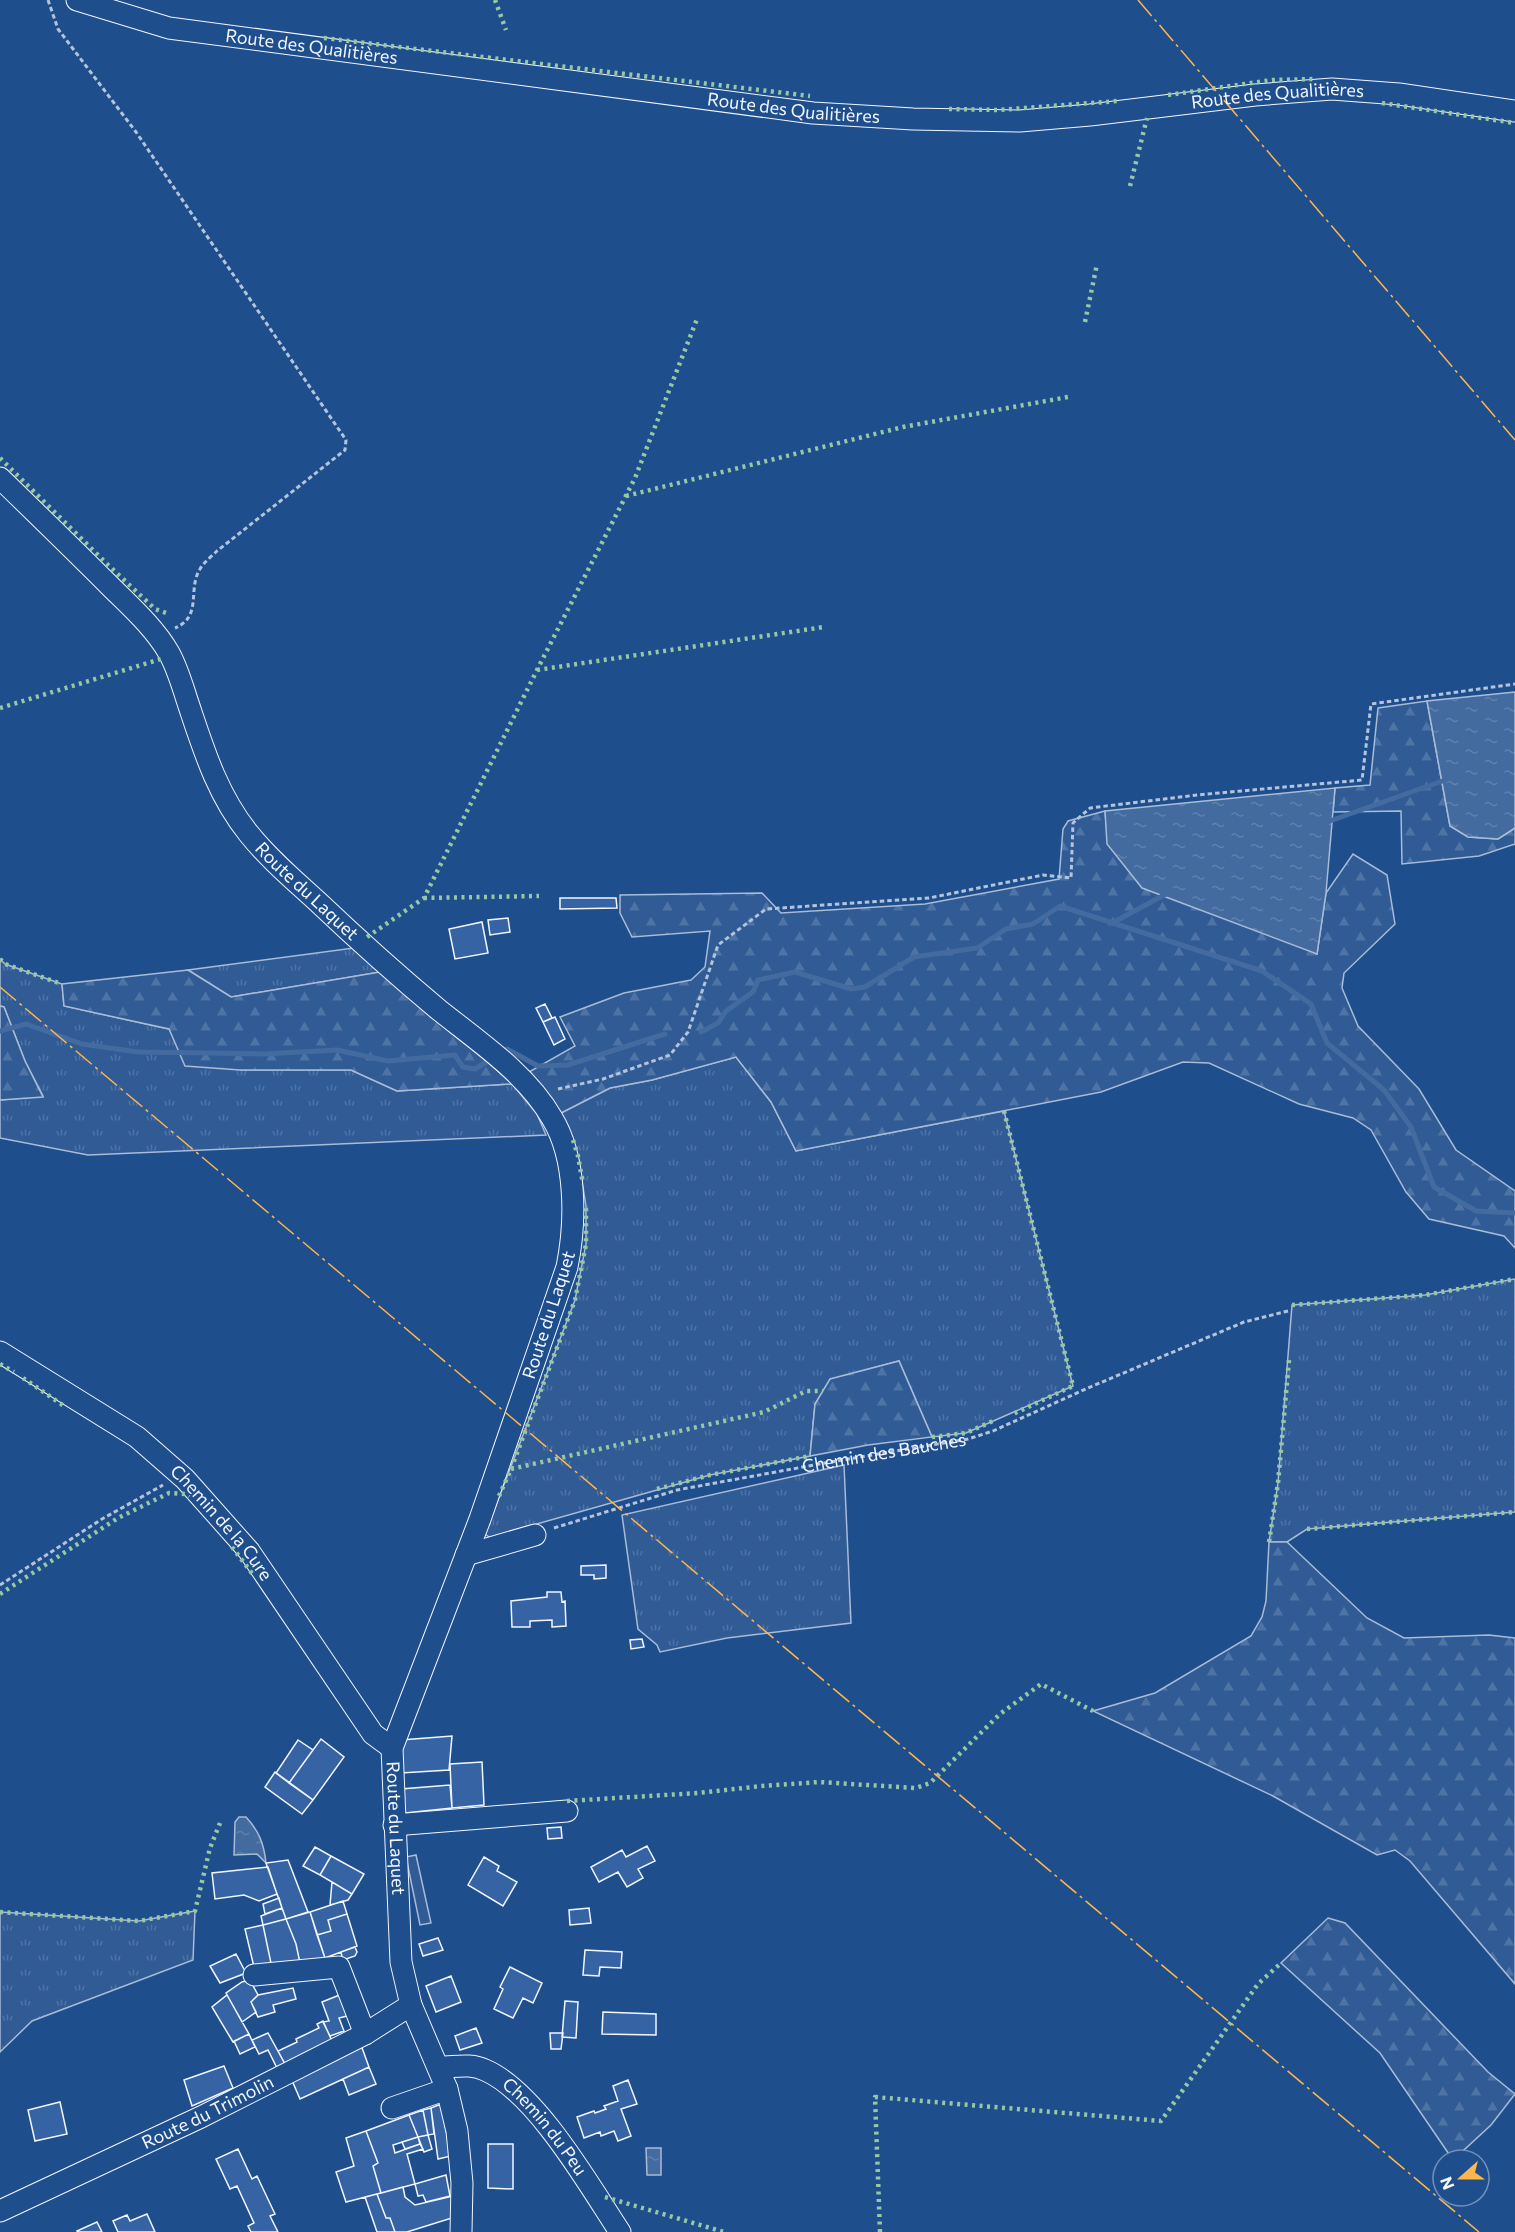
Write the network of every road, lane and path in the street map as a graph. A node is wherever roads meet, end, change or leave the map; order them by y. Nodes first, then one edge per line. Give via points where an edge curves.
1 (48, 0) edge
2 (77, 0) edge
3 (1515, 111) edge
4 (0, 478) edge
5 (149, 627) junction
6 (1515, 684) edge
7 (535, 1095) junction
8 (1288, 1311) dead end
9 (0, 1352) edge
10 (185, 1479) junction
11 (535, 1535) joint
12 (466, 1555) junction
13 (0, 1585) edge
14 (392, 1748) junction
15 (567, 1811) dead end
16 (394, 1825) junction
17 (254, 1975) dead end
18 (411, 2005) junction
19 (365, 2034) junction
20 (440, 2067) junction
21 (447, 2089) junction
22 (392, 2108) dead end
23 (0, 2211) edge
24 (462, 2232) edge
25 (620, 2232) edge

1 - 5 path via 58,29 136,132 346,440 345,450 200,568 190,616 183,625 174,629
2 - 3 street, Route des Qualitières via 169,28 813,113 1020,120 1332,89 1399,94
4 - 5 street, Route du Laquet
5 - 7 street, Route du Laquet via 171,656 216,782 249,835 392,971 497,1057
6 - 7 path via 1371,704 1362,780 1090,808 1072,823 1071,878 1043,875 929,898 766,909 718,945 688,1032 670,1055 603,1079
7 - 12 street, Route du Laquet via 552,1118 565,1152 572,1196 573,1241
8 - 11 path, Chemin des Bauches via 1244,1322 968,1439 677,1490
9 - 10 street, Chemin de la Cure via 137,1437
10 - 13 path via 135,1500
10 - 14 street, Chemin de la Cure via 249,1551 373,1734
11 - 12 street
12 - 14 street, Route du Laquet
14 - 16 street, Route du Laquet
15 - 16 street
16 - 18 street, Route du Laquet via 401,1962
17 - 19 street via 339,1967
18 - 19 street, Route du Trimolin
18 - 20 street, Route du Laquet
19 - 23 street, Route du Trimolin via 201,2117
20 - 21 street, Route du Laquet
20 - 25 street, Chemin du Peu via 474,2066 515,2088 548,2127
21 - 22 street
21 - 24 street, Route du Laquet via 460,2159

